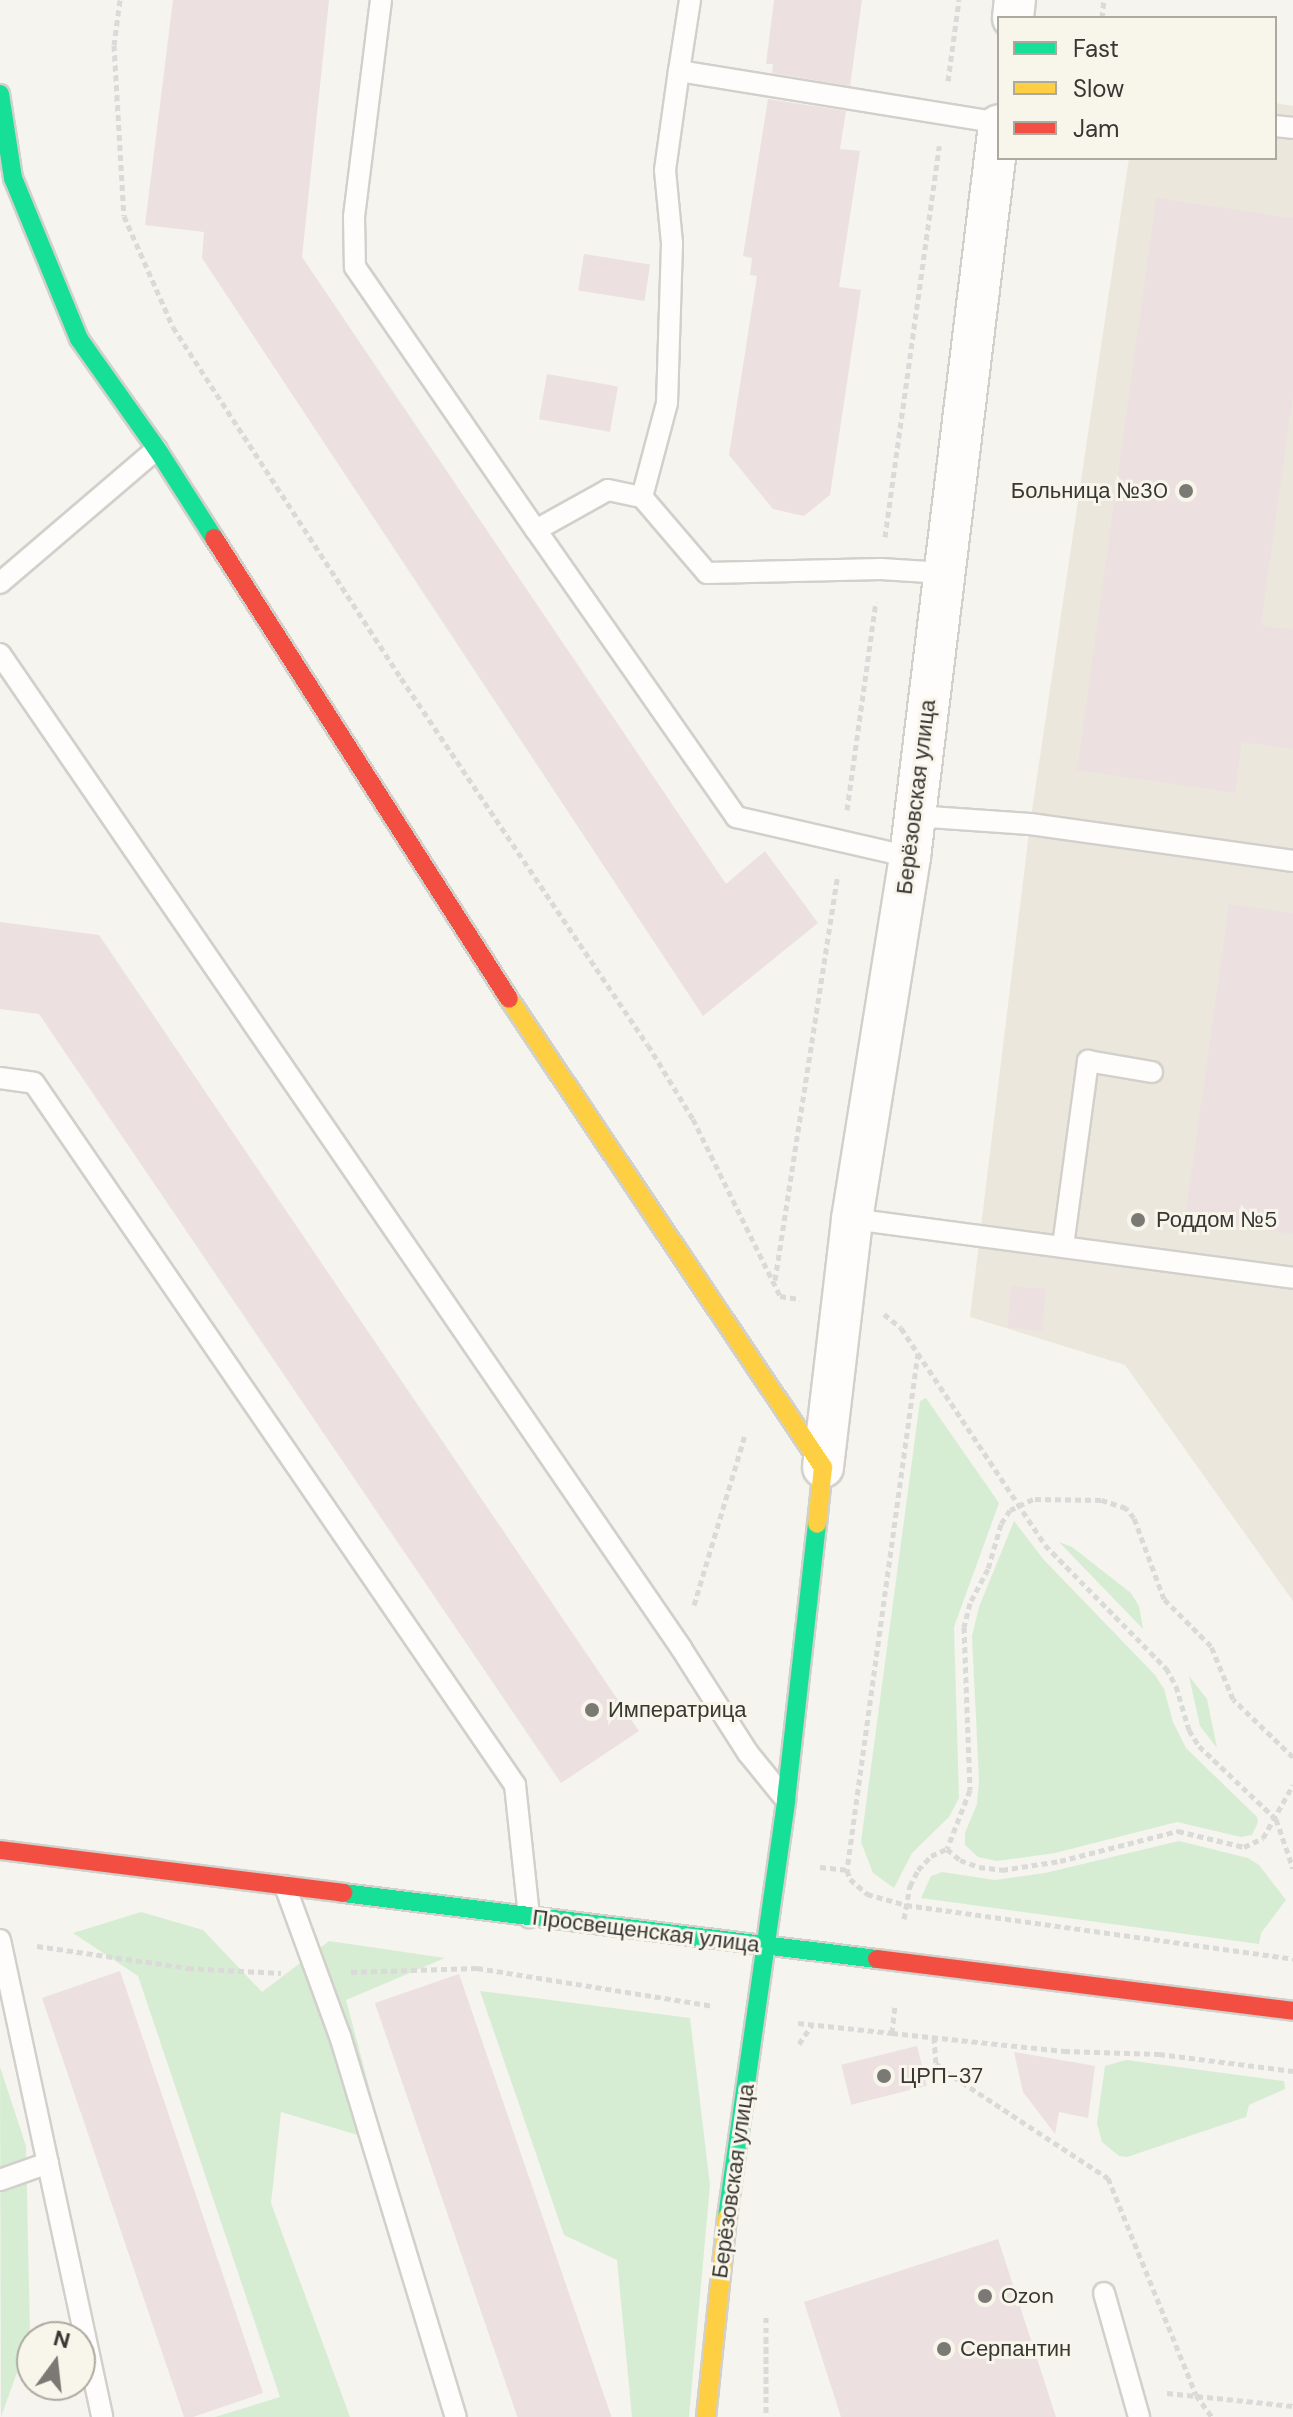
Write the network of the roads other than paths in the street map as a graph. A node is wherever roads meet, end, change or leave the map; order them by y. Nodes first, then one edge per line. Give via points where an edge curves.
1 (381, 0) edge
2 (690, 0) edge
3 (679, 71) junction
4 (0, 94) edge
5 (997, 124) edge
6 (997, 140) edge
7 (157, 449) junction
8 (642, 497) junction
9 (536, 530) junction
10 (944, 573) junction
11 (0, 583) edge
12 (0, 654) edge
13 (915, 816) junction
14 (910, 857) junction
15 (1293, 861) edge
16 (1152, 1072) dead end
17 (0, 1078) edge
18 (852, 1219) junction
19 (1063, 1246) junction
20 (1293, 1278) edge
21 (823, 1467) junction
22 (786, 1800) junction
23 (0, 1850) edge
24 (285, 1886) junction
25 (529, 1917) junction
26 (0, 1941) edge
27 (767, 1946) junction
28 (1293, 2011) edge
29 (48, 2163) junction
30 (0, 2180) edge
31 (1104, 2293) dead end
32 (1137, 2410) edge
33 (102, 2417) edge
34 (456, 2417) edge
35 (706, 2417) edge

1 - 9 lane via 354,217 355,267
2 - 3 lane
3 - 5 lane
3 - 8 lane via 665,170 672,243 667,403
4 - 7 street via 13,178 79,339
6 - 10 street, Берёзовская улица
7 - 11 lane
7 - 21 street via 494,978
8 - 9 lane via 608,490
8 - 10 lane via 707,573
9 - 14 lane via 736,817
10 - 13 street, Берёзовская улица
12 - 22 lane via 748,1753
13 - 14 street, Берёзовская улица
13 - 15 lane via 1030,824
14 - 18 street, Берёзовская улица
16 - 19 lane via 1088,1061
17 - 25 lane via 34,1083 515,1785
18 - 19 lane
18 - 21 street, Берёзовская улица via 859,1308
19 - 20 lane
21 - 22 street, Берёзовская улица
22 - 27 street, Берёзовская улица
23 - 24 street, Просвещенская улица
24 - 25 street, Просвещенская улица
24 - 34 lane via 340,2036
25 - 27 street, Просвещенская улица
26 - 29 lane
27 - 28 street, Просвещенская улица
27 - 35 street, Берёзовская улица via 727,2217
29 - 30 lane
29 - 33 lane
31 - 32 lane

